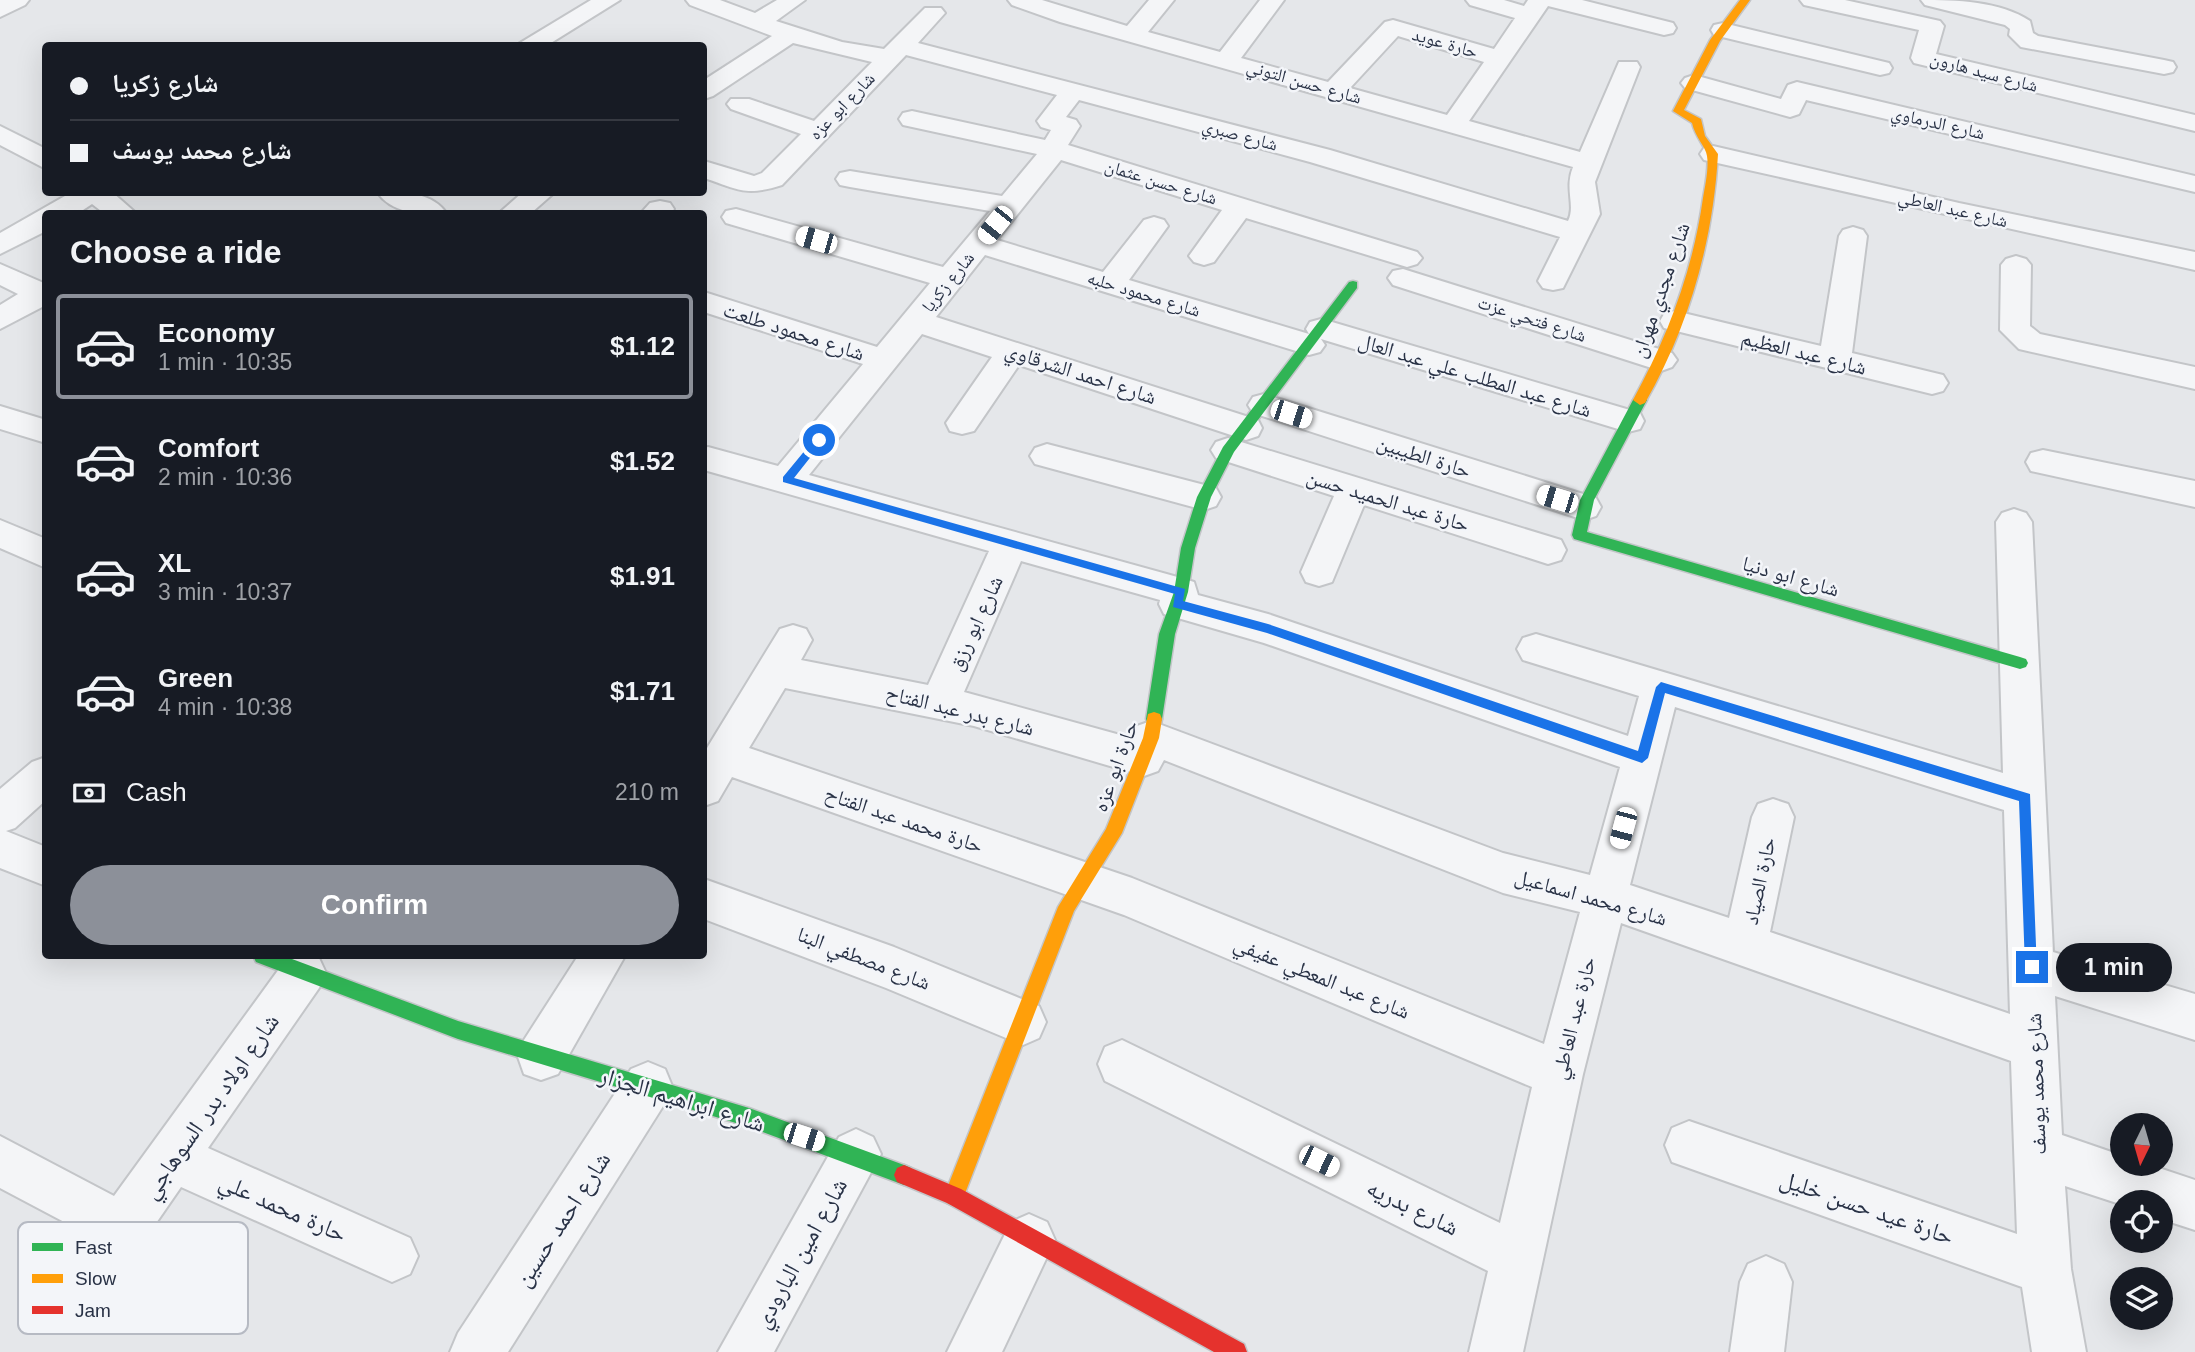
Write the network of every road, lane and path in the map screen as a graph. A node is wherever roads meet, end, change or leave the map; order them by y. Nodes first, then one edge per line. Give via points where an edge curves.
1 (17, 0) edge
2 (608, 0) edge
3 (698, 0) edge
4 (793, 0) edge
5 (1020, 0) edge
6 (1162, 0) edge
7 (1272, 0) edge
8 (1478, 0) edge
9 (1554, 0) edge
10 (1745, 0) edge
11 (1812, 0) edge
12 (1933, 0) edge
13 (1535, 7) edge
14 (0, 10) edge
15 (933, 13) dead end
16 (758, 22) junction
17 (1664, 28) dead end
18 (1723, 30) junction
19 (791, 34) junction
20 (1132, 35) junction
21 (534, 42) edge
22 (895, 52) junction
23 (1499, 59) junction
24 (1226, 61) junction
25 (1628, 67) dead end
26 (2164, 67) dead end
27 (1880, 68) dead end
28 (1694, 83) junction
29 (707, 90) edge
30 (1334, 90) junction
31 (1073, 92) junction
32 (740, 104) dead end
33 (912, 119) dead end
34 (2195, 123) edge
35 (1453, 126) junction
36 (819, 131) junction
37 (0, 134) edge
38 (1055, 150) junction
39 (1713, 154) junction
40 (42, 159) edge
41 (1588, 163) junction
42 (707, 170) edge
43 (850, 179) dead end
44 (2195, 184) edge
45 (87, 196) edge
46 (99, 196) edge
47 (399, 196) edge
48 (536, 196) edge
49 (1010, 206) junction
50 (1239, 207) junction
51 (63, 210) edge
52 (118, 210) edge
53 (425, 210) edge
54 (519, 210) edge
55 (736, 217) dead end
56 (42, 221) edge
57 (1154, 226) dead end
58 (1577, 233) junction
59 (1853, 236) dead end
60 (979, 244) junction
61 (0, 245) edge
62 (1204, 256) dead end
63 (2195, 261) edge
64 (2016, 265) dead end
65 (1405, 268) joint
66 (0, 273) edge
67 (950, 279) junction
68 (1553, 281) dead end
69 (1110, 284) junction
70 (1353, 285) dead end
71 (42, 295) edge
72 (707, 303) edge
73 (0, 319) edge
74 (916, 321) junction
75 (1675, 321) junction
76 (1315, 337) junction
77 (1013, 351) junction
78 (884, 360) junction
79 (1661, 360) junction
80 (1835, 360) junction
81 (2195, 378) edge
82 (1932, 383) dead end
83 (0, 417) edge
84 (1628, 421) junction
85 (962, 423) dead end
86 (1246, 428) junction
87 (42, 431) edge
88 (710, 456) edge
89 (1047, 456) dead end
90 (2043, 462) dead end
91 (787, 479) junction
92 (1354, 489) junction
93 (1204, 497) junction
94 (2193, 500) edge
95 (1584, 507) junction
96 (2014, 522) dead end
97 (0, 533) edge
98 (1012, 543) junction
99 (1548, 551) dead end
100 (42, 553) edge
101 (1319, 572) dead end
102 (1179, 598) junction
103 (1536, 649) dead end
104 (2020, 663) junction
105 (1661, 687) junction
106 (939, 702) junction
107 (1148, 749) junction
108 (1642, 758) junction
109 (713, 771) edge
110 (42, 778) edge
111 (2025, 798) junction
112 (0, 815) edge
113 (1773, 817) dead end
114 (0, 848) edge
115 (42, 865) edge
116 (1085, 882) junction
117 (1604, 898) junction
118 (707, 900) edge
119 (1745, 945) junction
120 (601, 959) edge
121 (301, 965) edge
122 (2032, 967) junction
123 (2195, 1017) edge
124 (1023, 1022) junction
125 (2034, 1046) junction
126 (541, 1057) junction
127 (1122, 1064) dead end
128 (1559, 1074) junction
129 (648, 1086) junction
130 (1689, 1145) dead end
131 (2038, 1152) junction
132 (856, 1154) junction
133 (174, 1158) junction
134 (0, 1161) edge
135 (954, 1196) junction
136 (2195, 1205) edge
137 (114, 1222) edge
138 (127, 1222) edge
139 (1029, 1240) junction
140 (392, 1256) dead end
141 (1516, 1258) junction
142 (2045, 1269) junction
143 (1766, 1282) dead end
144 (477, 1352) edge
145 (745, 1352) edge
146 (974, 1352) edge
147 (1236, 1352) edge
148 (1496, 1352) edge
149 (1757, 1352) edge
150 (2059, 1352) edge

1 - 14 street
2 - 21 street
3 - 16 street, شارع صبري
4 - 16 street
5 - 20 street, شارع حسن التوني
6 - 20 street
7 - 24 street
8 - 13 street
9 - 17 street
10 - 18 street
11 - 34 street, شارع سيد هارون via 1932,26 1923,58
12 - 26 street via 2027,18 2021,35 2030,42
13 - 23 street
15 - 22 street, شارع ابو عزه
16 - 19 street, شارع صبري
18 - 27 street
18 - 28 street
19 - 22 street, شارع صبري via 846,51
19 - 29 street
20 - 24 street, شارع حسن التوني
22 - 31 street, شارع صبري
22 - 36 street, شارع ابو عزه
23 - 30 street, حارة عويد via 1393,27
23 - 35 street
24 - 30 street, شارع حسن التوني
25 - 41 street
28 - 39 street via 1678,111 1697,121 1700,136
28 - 44 street, شارع الدرماوي via 1790,109 1797,90
30 - 35 street, شارع حسن التوني
31 - 38 street, شارع زكريا via 1049,121 1067,126
31 - 58 street, شارع صبري via 1320,156
32 - 36 street
33 - 38 street, شارع حسن عثمان
35 - 41 street, شارع حسن التوني
36 - 42 street, شارع ابو عزه via 772,178 754,185
37 - 40 street
38 - 49 street, شارع زكريا
38 - 50 street, شارع حسن عثمان
39 - 63 street, شارع عبد العاطي
39 - 75 street, شارع مجدي مهران via 1705,231
41 - 58 street via 1581,182 1586,214
43 - 49 street
45 - 51 street
46 - 52 street
47 - 53 street
48 - 54 street
49 - 60 street, شارع زكريا
50 - 62 street
50 - 65 street, شارع حسن عثمان
55 - 67 street
56 - 61 street
57 - 69 street
58 - 68 street
59 - 80 street
60 - 67 street, شارع زكريا
60 - 69 street, شارع محمود حلبه
64 - 81 street via 2015,330 2020,337
65 - 79 street, شارع فتحي عزت
66 - 71 street
67 - 74 street, شارع زكريا
69 - 76 street, شارع محمود حلبه
70 - 76 street, حارة ابو عزه
71 - 73 street
72 - 78 street, شارع محمود طلعت
74 - 77 street, شارع احمد الشرقاوي
74 - 78 street, شارع زكريا
75 - 79 street, شارع مجدي مهران
75 - 80 street, شارع عبد العظيم
76 - 84 street, شارع عبد المطلب علي عبد العال
76 - 86 street, حارة ابو عزه
77 - 85 street
77 - 86 street, شارع احمد الشرقاوي
78 - 91 street, شارع زكريا
79 - 84 street, شارع مجدي مهران
80 - 82 street, شارع عبد العظيم
83 - 87 street
84 - 95 street, شارع مجدي مهران
86 - 92 street, حارة عبد الحميد حسن
86 - 93 street, حارة ابو عزه
86 - 95 street, حارة الطيبين
88 - 91 street
89 - 93 street
90 - 94 street
91 - 98 street
92 - 99 street, حارة عبد الحميد حسن
92 - 101 street
93 - 102 street, حارة ابو عزه
95 - 104 street, شارع ابو دنيا via 1578,528 1584,538
96 - 104 street, شارع محمد يوسف
97 - 100 street
98 - 102 street
98 - 106 street, شارع ابو رزق
102 - 107 street, حارة ابو عزه via 1167,634
102 - 108 street
103 - 105 street
104 - 111 street, شارع محمد يوسف
105 - 108 street, حارة عبد العاطي
105 - 111 street
106 - 107 street, شارع بدر عبد الفتاح
106 - 109 street, شارع بدر عبد الفتاح via 784,655
107 - 116 street, حارة ابو عزه via 1113,833
107 - 117 street, شارع محمد اسماعيل via 1503,873
108 - 117 street, حارة عبد العاطي
109 - 116 street, حارة محمد عبد الفتاح
110 - 112 street
111 - 122 street, شارع محمد يوسف
113 - 119 street, حارة الصياد
114 - 115 street
116 - 124 street, حارة ابو عزه via 1068,907
116 - 128 street, شارع عبد المعطي عفيفي
117 - 119 street, شارع محمد اسماعيل
117 - 128 street, حارة عبد العاطي
118 - 124 street, شارع مصطفي البنا
119 - 125 street, شارع محمد اسماعيل
120 - 126 street
121 - 126 street, شارع ابراهيم الجزار
121 - 133 street, شارع اولاد بدر السوهاجي
122 - 123 street
122 - 125 street, شارع محمد يوسف
124 - 135 street, حارة ابو عزه
125 - 131 street, شارع محمد يوسف
126 - 129 street, شارع ابراهيم الجزار
127 - 141 street, شارع بدريه
128 - 141 street, حارة عبد العاطي
129 - 132 street, شارع ابراهيم الجزار
129 - 144 street, شارع احمد حسين
130 - 142 street, حارة عيد حسن خليل
131 - 136 street
131 - 142 street, شارع محمد يوسف
132 - 135 street, شارع ابراهيم الجزار
132 - 145 street, شارع امين البارودي
133 - 138 street, شارع اولاد بدر السوهاجي
133 - 140 street, حارة محمد علي
134 - 137 street, شارع اولاد بدر السوهاجي
135 - 139 street, شارع ابراهيم الجزار
139 - 146 street
139 - 147 street, شارع ابراهيم الجزار
141 - 148 street, حارة عبد العاطي
142 - 150 street, شارع محمد يوسف
143 - 149 street

